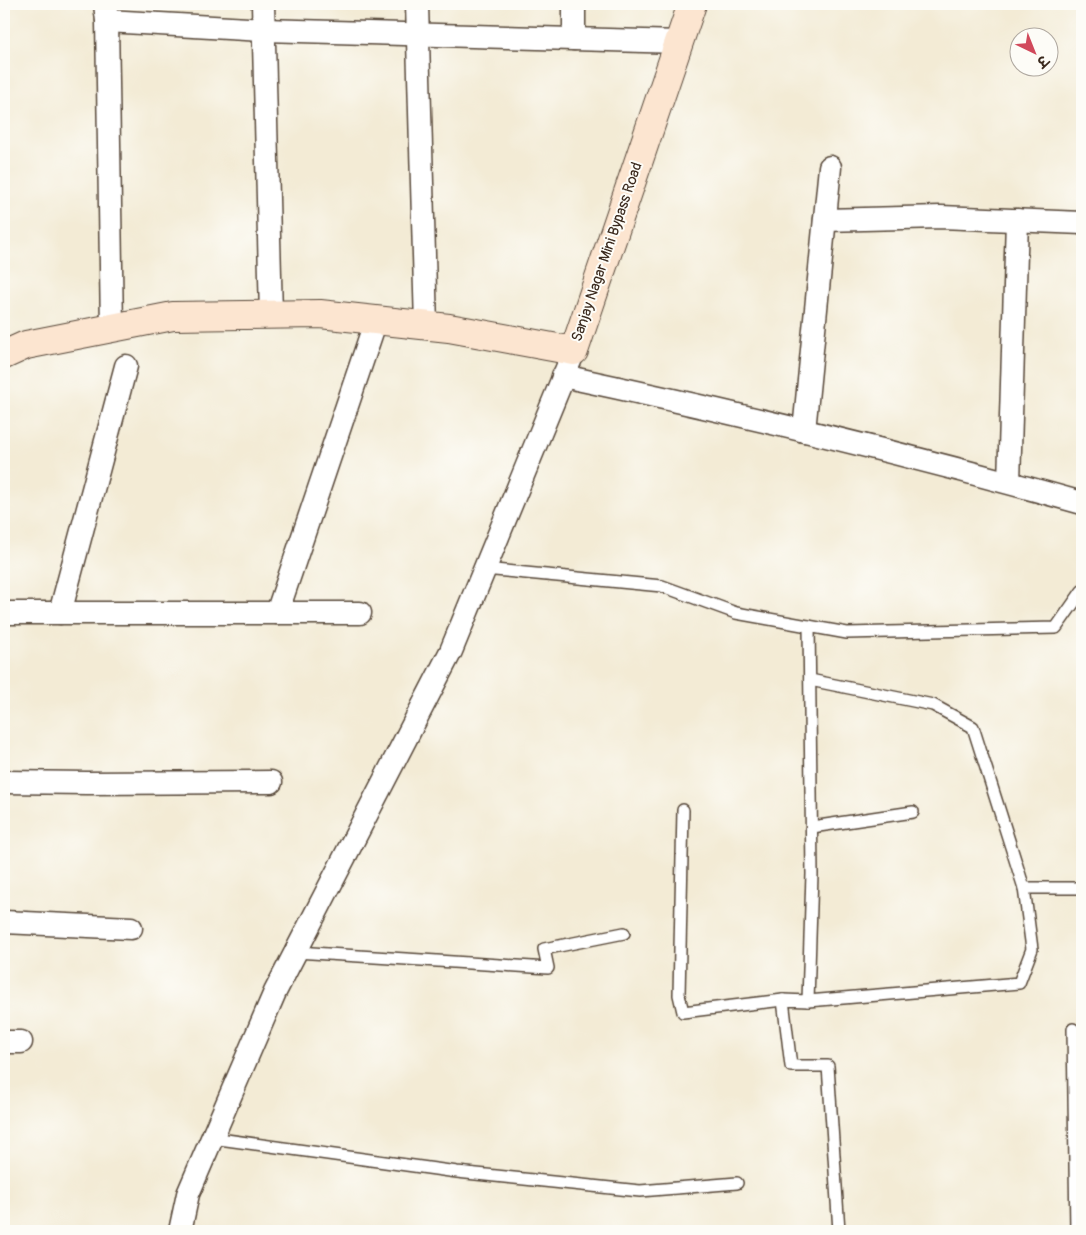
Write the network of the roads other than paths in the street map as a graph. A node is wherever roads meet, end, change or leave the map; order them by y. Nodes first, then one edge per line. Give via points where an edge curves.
1 (263, 4) edge
2 (417, 4) edge
3 (574, 4) edge
4 (692, 4) edge
5 (106, 12) edge
6 (264, 30) junction
7 (417, 34) junction
8 (574, 39) junction
9 (679, 42) junction
10 (830, 167) dead end
11 (825, 220) junction
12 (1017, 220) junction
13 (1082, 223) edge
14 (271, 315) junction
15 (376, 320) junction
16 (426, 326) junction
17 (112, 328) junction
18 (574, 351) junction
19 (4, 355) edge
20 (126, 366) dead end
21 (563, 376) junction
22 (804, 431) junction
23 (1009, 482) junction
24 (1082, 502) edge
25 (484, 569) junction
26 (1082, 591) edge
27 (276, 612) junction
28 (4, 613) edge
29 (60, 613) junction
30 (360, 613) dead end
31 (809, 626) junction
32 (810, 680) junction
33 (4, 782) edge
34 (271, 782) dead end
35 (683, 810) dead end
36 (913, 812) dead end
37 (812, 826) junction
38 (1024, 888) junction
39 (1082, 888) edge
40 (4, 922) edge
41 (131, 928) dead end
42 (624, 934) dead end
43 (296, 952) junction
44 (783, 1000) junction
45 (808, 1002) junction
46 (1073, 1029) dead end
47 (212, 1138) junction
48 (737, 1183) dead end
49 (180, 1231) edge
50 (839, 1231) edge
51 (1076, 1231) edge

1 - 6 street
2 - 7 street
3 - 8 street
4 - 9 street, Sanjay Nagar Mini Bypass Road
5 - 6 street
5 - 17 street
6 - 7 street
6 - 14 street
7 - 8 street
7 - 16 street
8 - 9 street
9 - 18 street, Sanjay Nagar Mini Bypass Road
10 - 11 street
11 - 12 street via 941,217
11 - 22 street
12 - 13 street
12 - 23 street
14 - 15 street, Sanjay Nagar Mini Bypass Road via 320,314
14 - 17 street, Sanjay Nagar Mini Bypass Road via 173,316
15 - 16 street, Sanjay Nagar Mini Bypass Road
15 - 27 street
16 - 18 street, Sanjay Nagar Mini Bypass Road
17 - 19 street, Sanjay Nagar Mini Bypass Road via 26,345
18 - 21 street
20 - 29 street
21 - 22 street
21 - 25 street
22 - 23 street
23 - 24 street
25 - 31 lane via 662,586 736,613
25 - 43 street via 451,651
26 - 31 lane via 1056,628 846,633
27 - 29 street
27 - 30 street
28 - 29 street
31 - 32 lane
32 - 37 lane
32 - 38 lane via 934,705 973,727
33 - 34 street
35 - 44 lane via 679,995 683,1012
36 - 37 lane
37 - 45 lane
38 - 39 lane
38 - 45 lane via 1032,949 1019,983
40 - 41 street
42 - 43 lane via 544,949 548,968
43 - 47 street via 275,992
44 - 45 lane
44 - 50 lane via 791,1066 828,1066
46 - 51 lane
47 - 48 lane via 457,1172 640,1192
47 - 49 street via 188,1194

